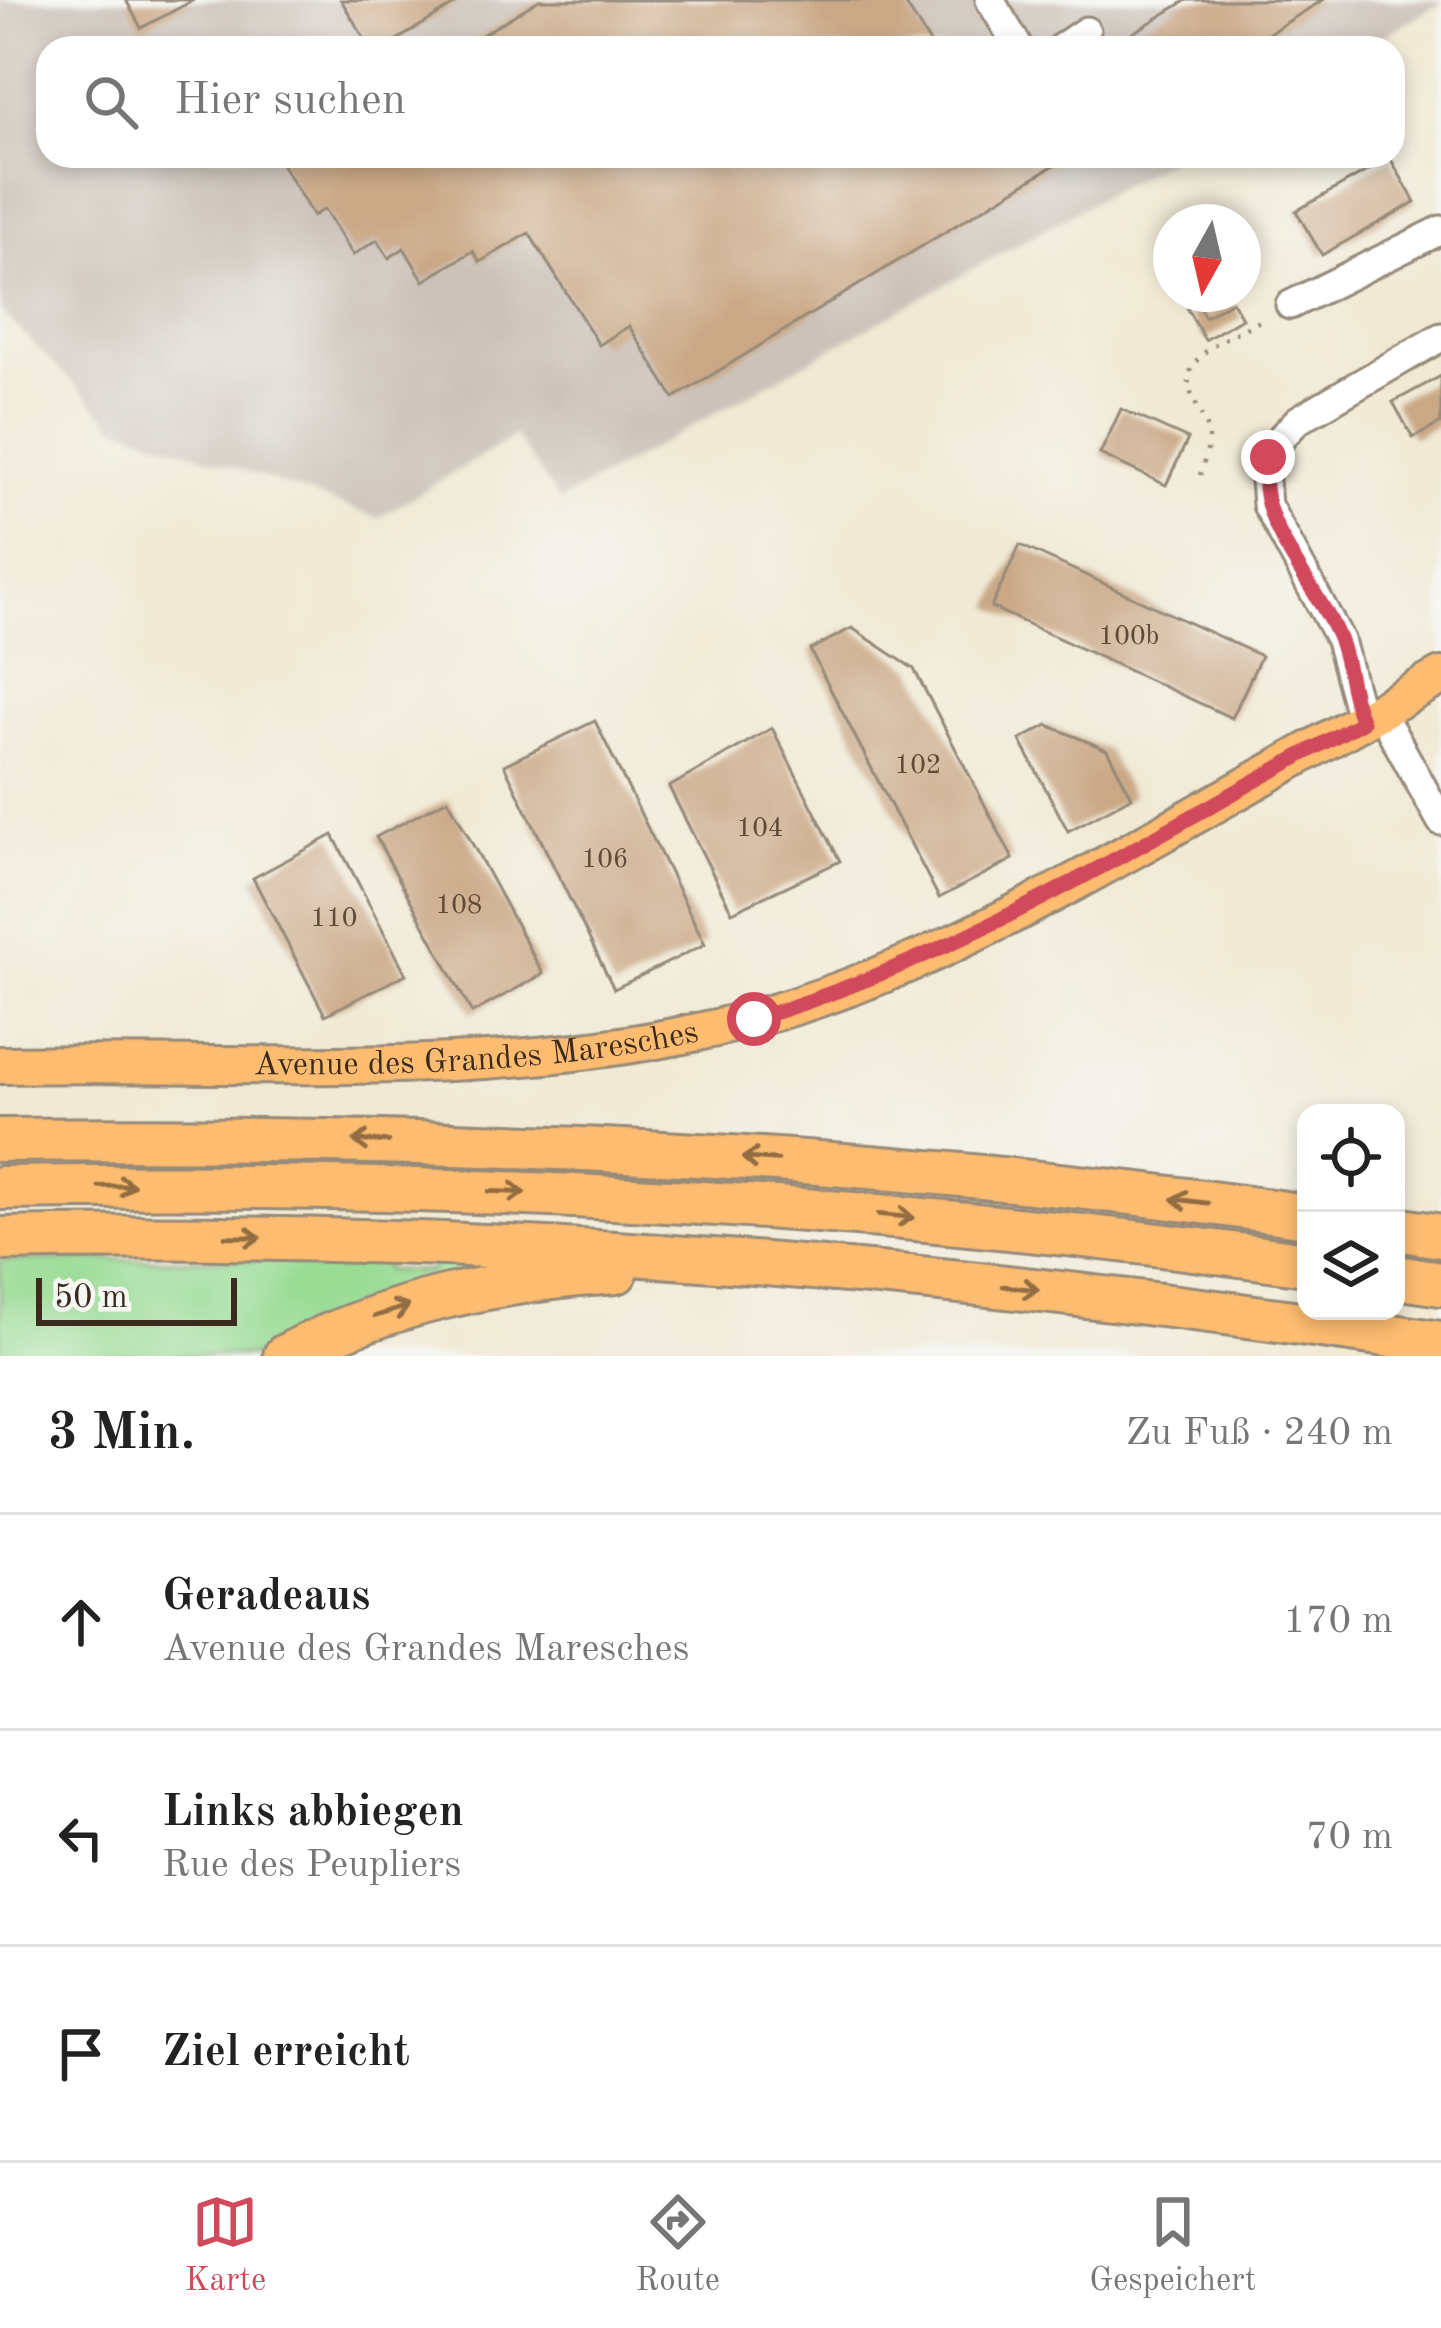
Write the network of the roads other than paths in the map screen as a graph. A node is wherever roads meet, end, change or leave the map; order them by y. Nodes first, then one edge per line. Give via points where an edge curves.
1 (990, 0) edge
2 (1086, 31) dead end
3 (1011, 36) edge
4 (1079, 36) edge
5 (1441, 230) edge
6 (1290, 304) road end
7 (1441, 337) edge
8 (1441, 676) edge
9 (1371, 716) junction
10 (1441, 820) edge
11 (0, 1065) edge
12 (0, 1140) edge
13 (0, 1188) edge
14 (1297, 1215) edge
15 (1405, 1230) edge
16 (1441, 1236) edge
17 (0, 1239) edge
18 (1297, 1263) edge
19 (862, 1272) junction
20 (1405, 1278) edge
21 (1441, 1284) edge
22 (1441, 1343) edge
23 (285, 1356) edge

1 - 3 street
2 - 4 street
5 - 6 street
7 - 9 street via 1298,420 1264,468 1267,505
8 - 9 main road, Avenue des Grandes Maresches
9 - 10 street
9 - 11 main road, Avenue des Grandes Maresches via 945,949 750,1020 514,1060
14 -> 12 highway via 931,1172 650,1152
13 -> 18 highway via 582,1195 931,1220
15 - 16 highway
17 -> 19 highway via 458,1241
19 -> 22 highway
23 -> 19 highway via 405,1306 525,1281 629,1270
20 - 21 highway

